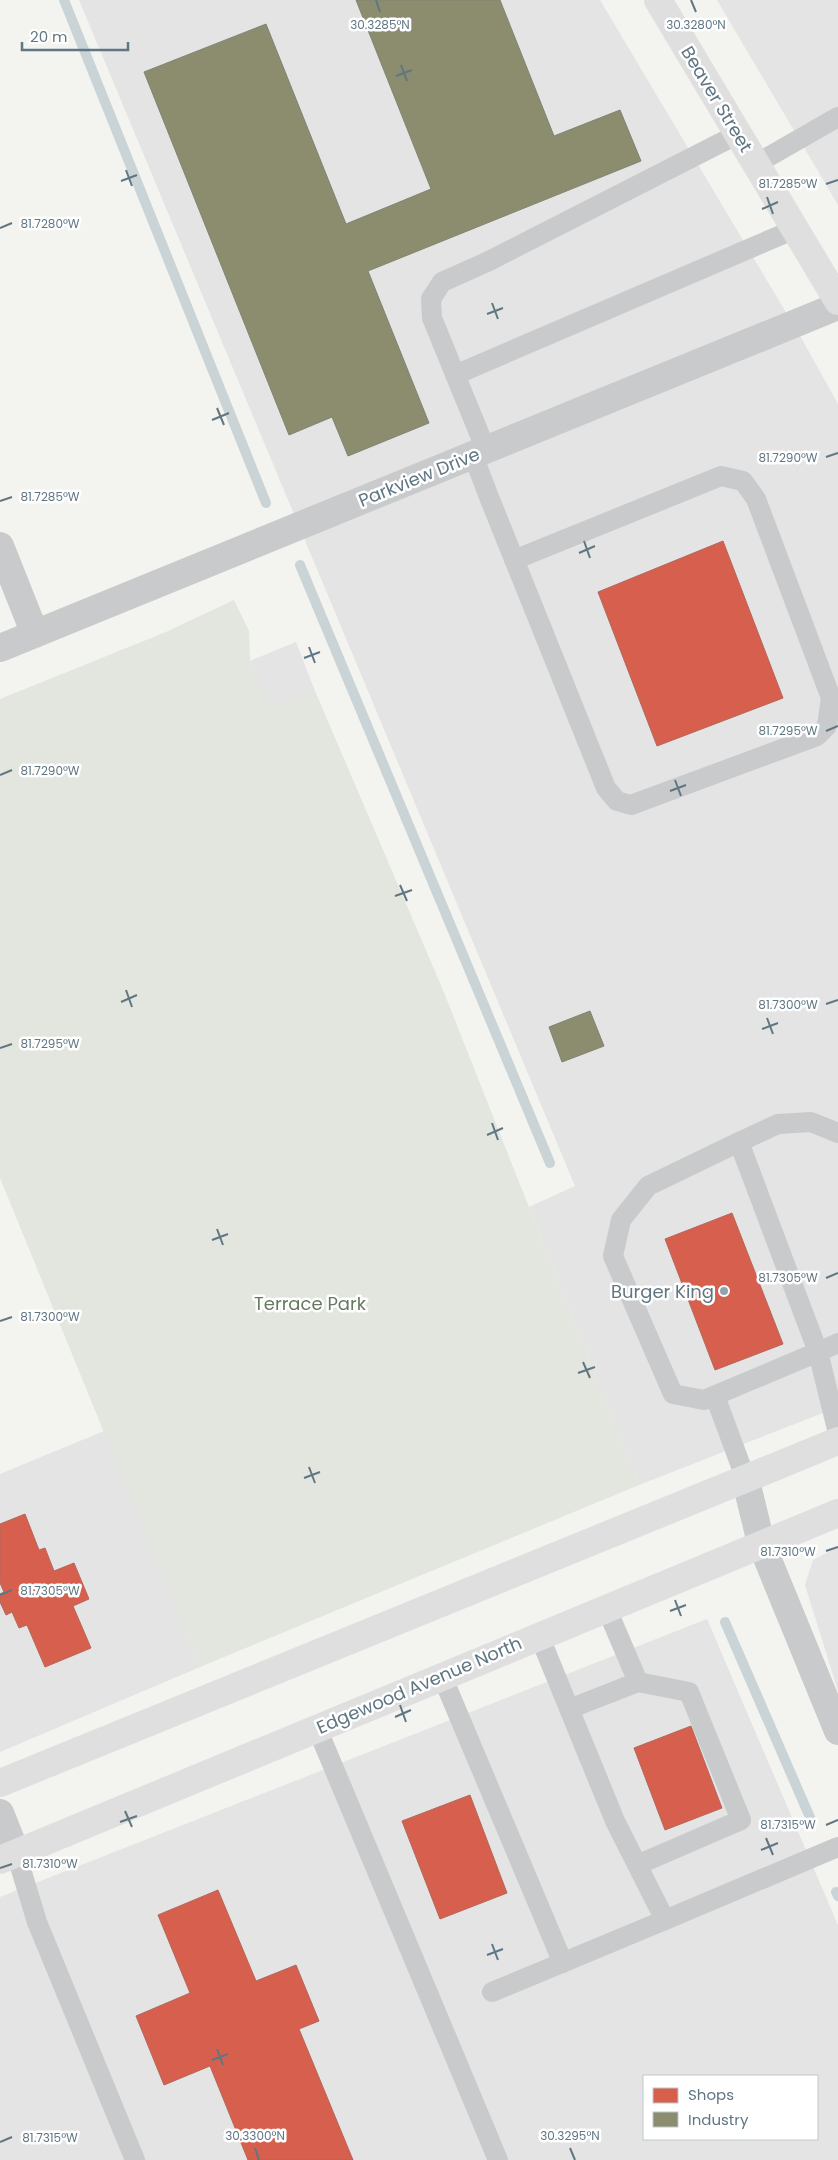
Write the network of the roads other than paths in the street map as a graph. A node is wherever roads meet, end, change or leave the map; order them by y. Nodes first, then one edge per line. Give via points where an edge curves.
1 (658, 0) edge
2 (838, 117) edge
3 (738, 134) junction
4 (756, 164) junction
5 (795, 229) junction
6 (838, 301) edge
7 (838, 306) edge
8 (455, 374) junction
9 (479, 453) junction
10 (0, 546) edge
11 (514, 560) junction
12 (35, 634) junction
13 (0, 648) edge
14 (838, 1133) edge
15 (739, 1142) junction
16 (838, 1343) edge
17 (818, 1352) junction
18 (715, 1396) junction
19 (838, 1433) edge
20 (838, 1441) edge
21 (745, 1477) junction
22 (838, 1513) edge
23 (761, 1544) junction
24 (606, 1607) junction
25 (539, 1635) junction
26 (442, 1676) junction
27 (638, 1682) junction
28 (569, 1709) junction
29 (317, 1728) junction
30 (838, 1731) edge
31 (0, 1783) edge
32 (0, 1813) edge
33 (838, 1848) edge
34 (8, 1856) edge
35 (637, 1865) junction
36 (665, 1920) junction
37 (563, 1963) junction
38 (492, 1992) dead end
39 (135, 2160) edge
40 (498, 2160) edge

1 - 3 main road, Beaver Street
2 - 4 lane
3 - 4 main road, Beaver Street
3 - 8 lane via 490,261 442,282 431,299 432,318
4 - 5 main road, Beaver Street
5 - 6 main road, Beaver Street
5 - 8 lane
7 - 9 street, Parkview Drive
8 - 9 lane
9 - 11 lane
9 - 12 street, Parkview Drive
10 - 12 street
11 - 11 lane via 606,788 617,801 631,805 817,736 827,726 831,698 756,498 743,481 721,476
12 - 13 street, Parkview Drive
14 - 15 lane via 812,1122 778,1124
15 - 17 lane
15 - 18 lane via 648,1186 621,1220 613,1256 674,1394 704,1400
16 - 17 lane
17 - 18 lane
17 - 19 lane
18 - 21 lane
20 - 21 main road
21 - 23 street
21 - 31 main road
22 - 23 main road, Edgewood Avenue North
23 - 24 main road, Edgewood Avenue North
23 - 30 street
24 - 25 main road, Edgewood Avenue North
24 - 27 lane
25 - 26 main road, Edgewood Avenue North
25 - 28 lane
26 - 29 main road, Edgewood Avenue North
26 - 37 lane
27 - 28 lane
27 - 35 lane via 689,1692 740,1820
28 - 35 lane
29 - 34 main road, Edgewood Avenue North
29 - 40 lane
32 - 34 street
33 - 36 lane
34 - 39 lane
35 - 36 lane
36 - 37 lane
37 - 38 lane

